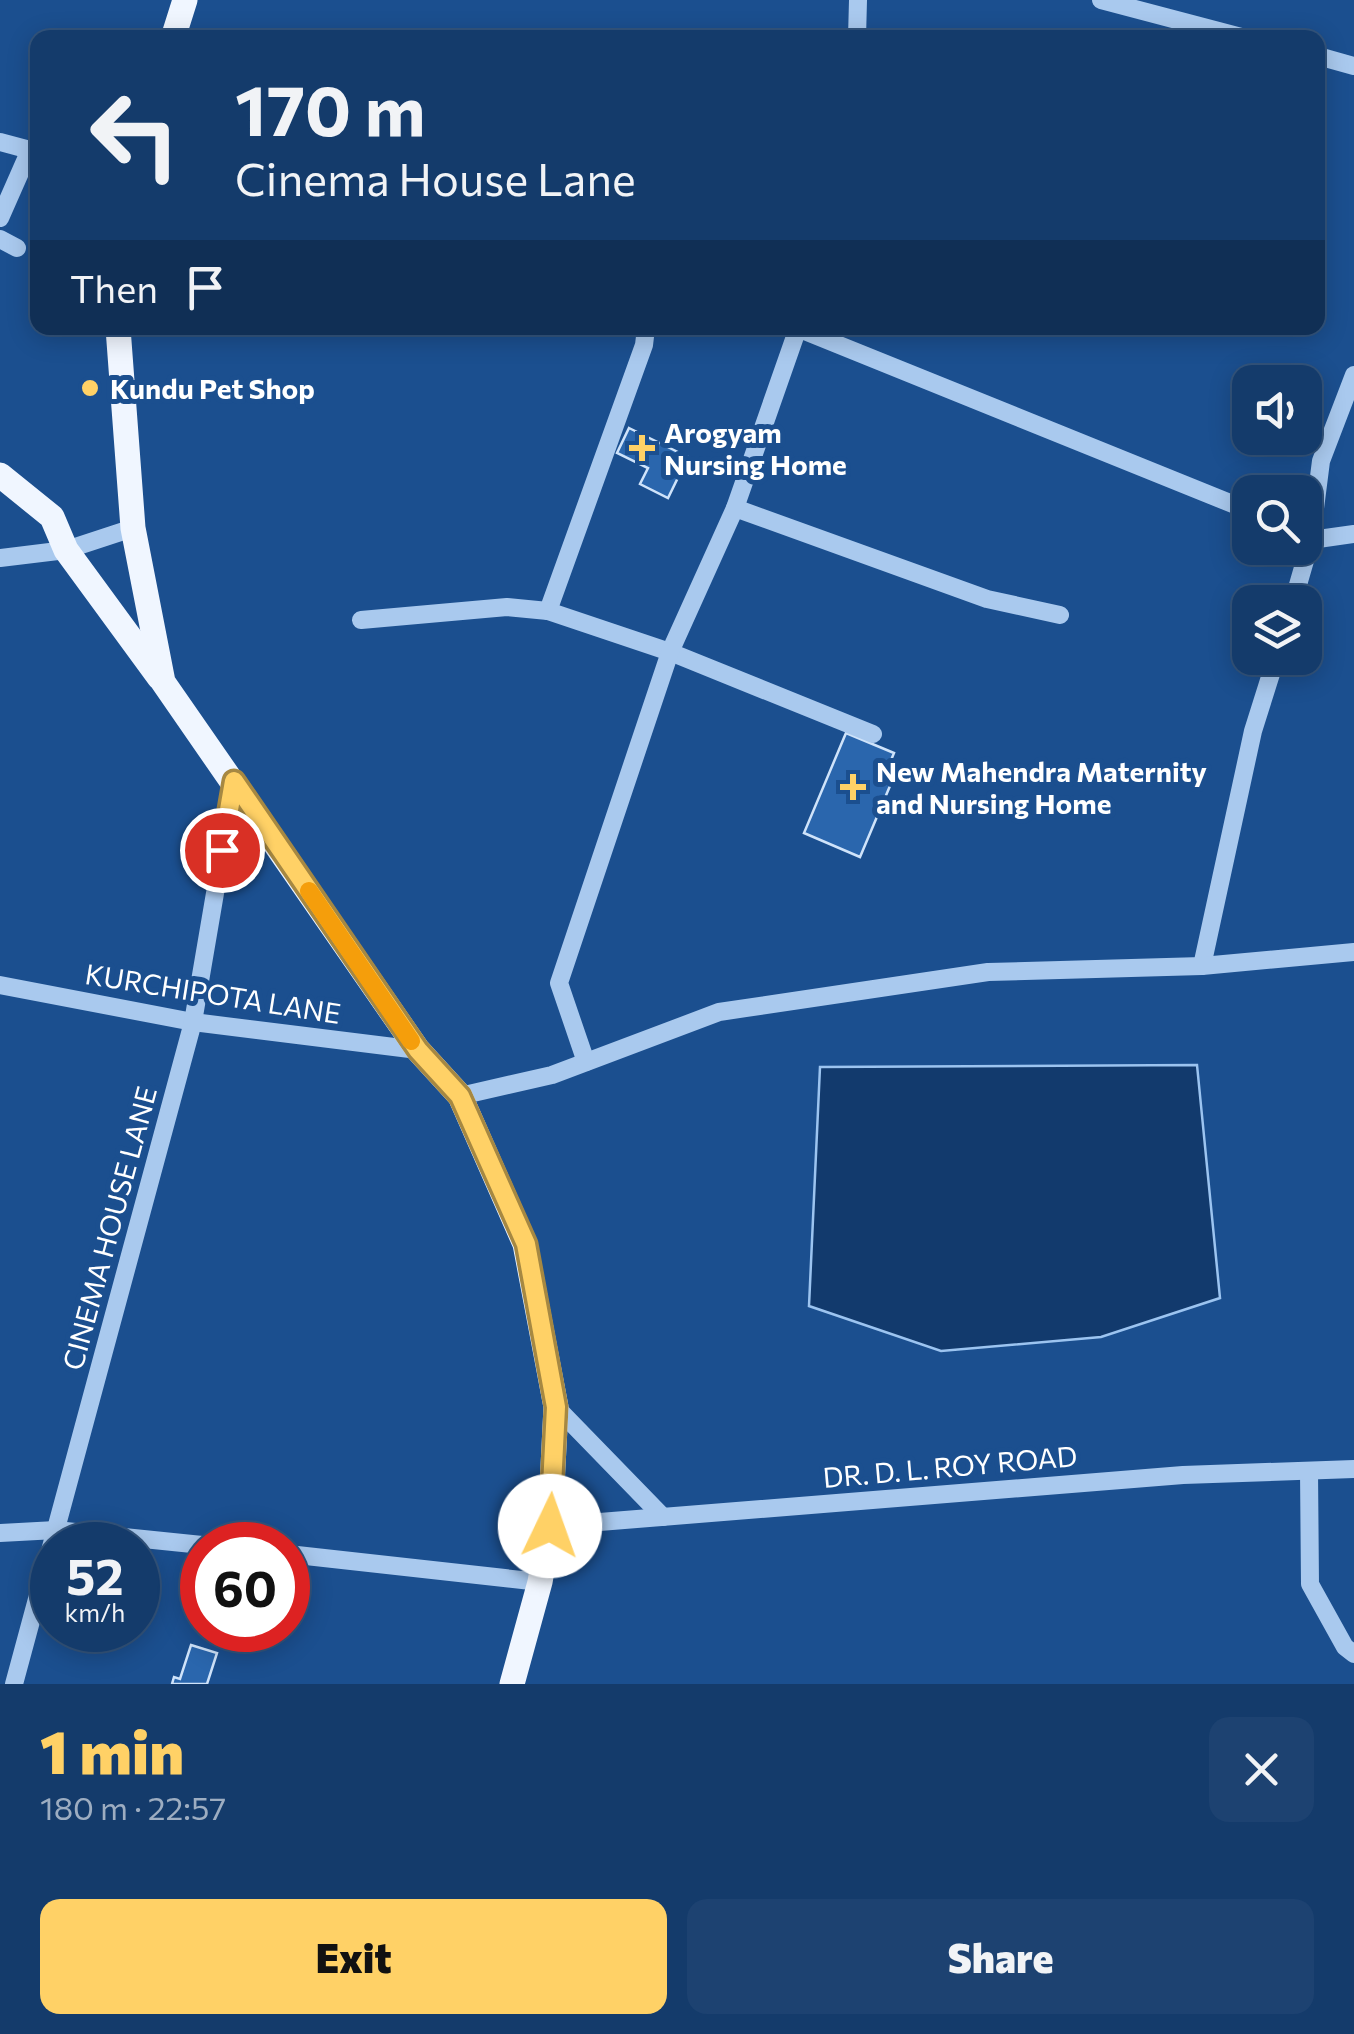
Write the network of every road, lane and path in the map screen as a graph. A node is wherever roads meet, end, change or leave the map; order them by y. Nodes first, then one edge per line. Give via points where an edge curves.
1 (185, 0) edge
2 (858, 0) edge
3 (1100, 0) edge
4 (176, 30) edge
5 (857, 30) edge
6 (1215, 30) edge
7 (1325, 58) edge
8 (1354, 66) edge
9 (0, 142) edge
10 (0, 218) edge
11 (119, 335) edge
12 (645, 335) edge
13 (796, 335) edge
14 (815, 335) edge
15 (1354, 375) edge
16 (0, 475) edge
17 (1319, 475) edge
18 (1232, 504) edge
19 (735, 508) junction
20 (134, 528) junction
21 (1354, 534) edge
22 (1322, 537) edge
23 (66, 550) junction
24 (0, 558) edge
25 (548, 611) junction
26 (1060, 615) dead end
27 (361, 620) dead end
28 (670, 652) junction
29 (1271, 675) edge
30 (163, 682) junction
31 (873, 734) dead end
32 (234, 781) junction
33 (1354, 952) edge
34 (1202, 966) junction
35 (0, 985) edge
36 (192, 1022) junction
37 (418, 1050) junction
38 (586, 1062) junction
39 (460, 1096) junction
40 (556, 1407) junction
41 (1354, 1469) edge
42 (1309, 1471) junction
43 (663, 1516) junction
44 (58, 1522) edge
45 (550, 1526) junction
46 (30, 1531) edge
47 (0, 1533) edge
48 (310, 1556) edge
49 (540, 1582) junction
50 (30, 1625) edge
51 (1354, 1654) edge
52 (14, 1684) edge
53 (512, 1684) edge

1 - 4 main road
2 - 5 street
3 - 6 street
7 - 8 street
9 - 10 street via 30,150
11 - 20 main road
12 - 25 street
13 - 19 street
14 - 18 street
15 - 17 street
16 - 23 main road via 52,517
19 - 26 street via 987,599
19 - 28 street
20 - 23 street
20 - 30 main road
21 - 22 street
23 - 24 street
23 - 30 main road
25 - 27 street via 508,607
25 - 28 street
28 - 31 street
28 - 38 street via 559,983
29 - 34 street
30 - 32 main road
32 - 36 street, CINEMA HOUSE LANE
32 - 37 main road
33 - 34 street
34 - 38 street via 988,972 719,1012
35 - 36 street, KURCHIPOTA LANE
36 - 37 street, KURCHIPOTA LANE
36 - 44 street, CINEMA HOUSE LANE
37 - 39 main road
38 - 39 street
39 - 40 main road via 526,1244
40 - 43 street
40 - 45 main road
41 - 42 street, DR. D. L. ROY ROAD
42 - 43 street, DR. D. L. ROY ROAD
42 - 51 street via 1310,1584
43 - 45 street, DR. D. L. ROY ROAD
45 - 49 main road
46 - 47 street
48 - 49 street
49 - 53 main road
50 - 52 street, CINEMA HOUSE LANE

